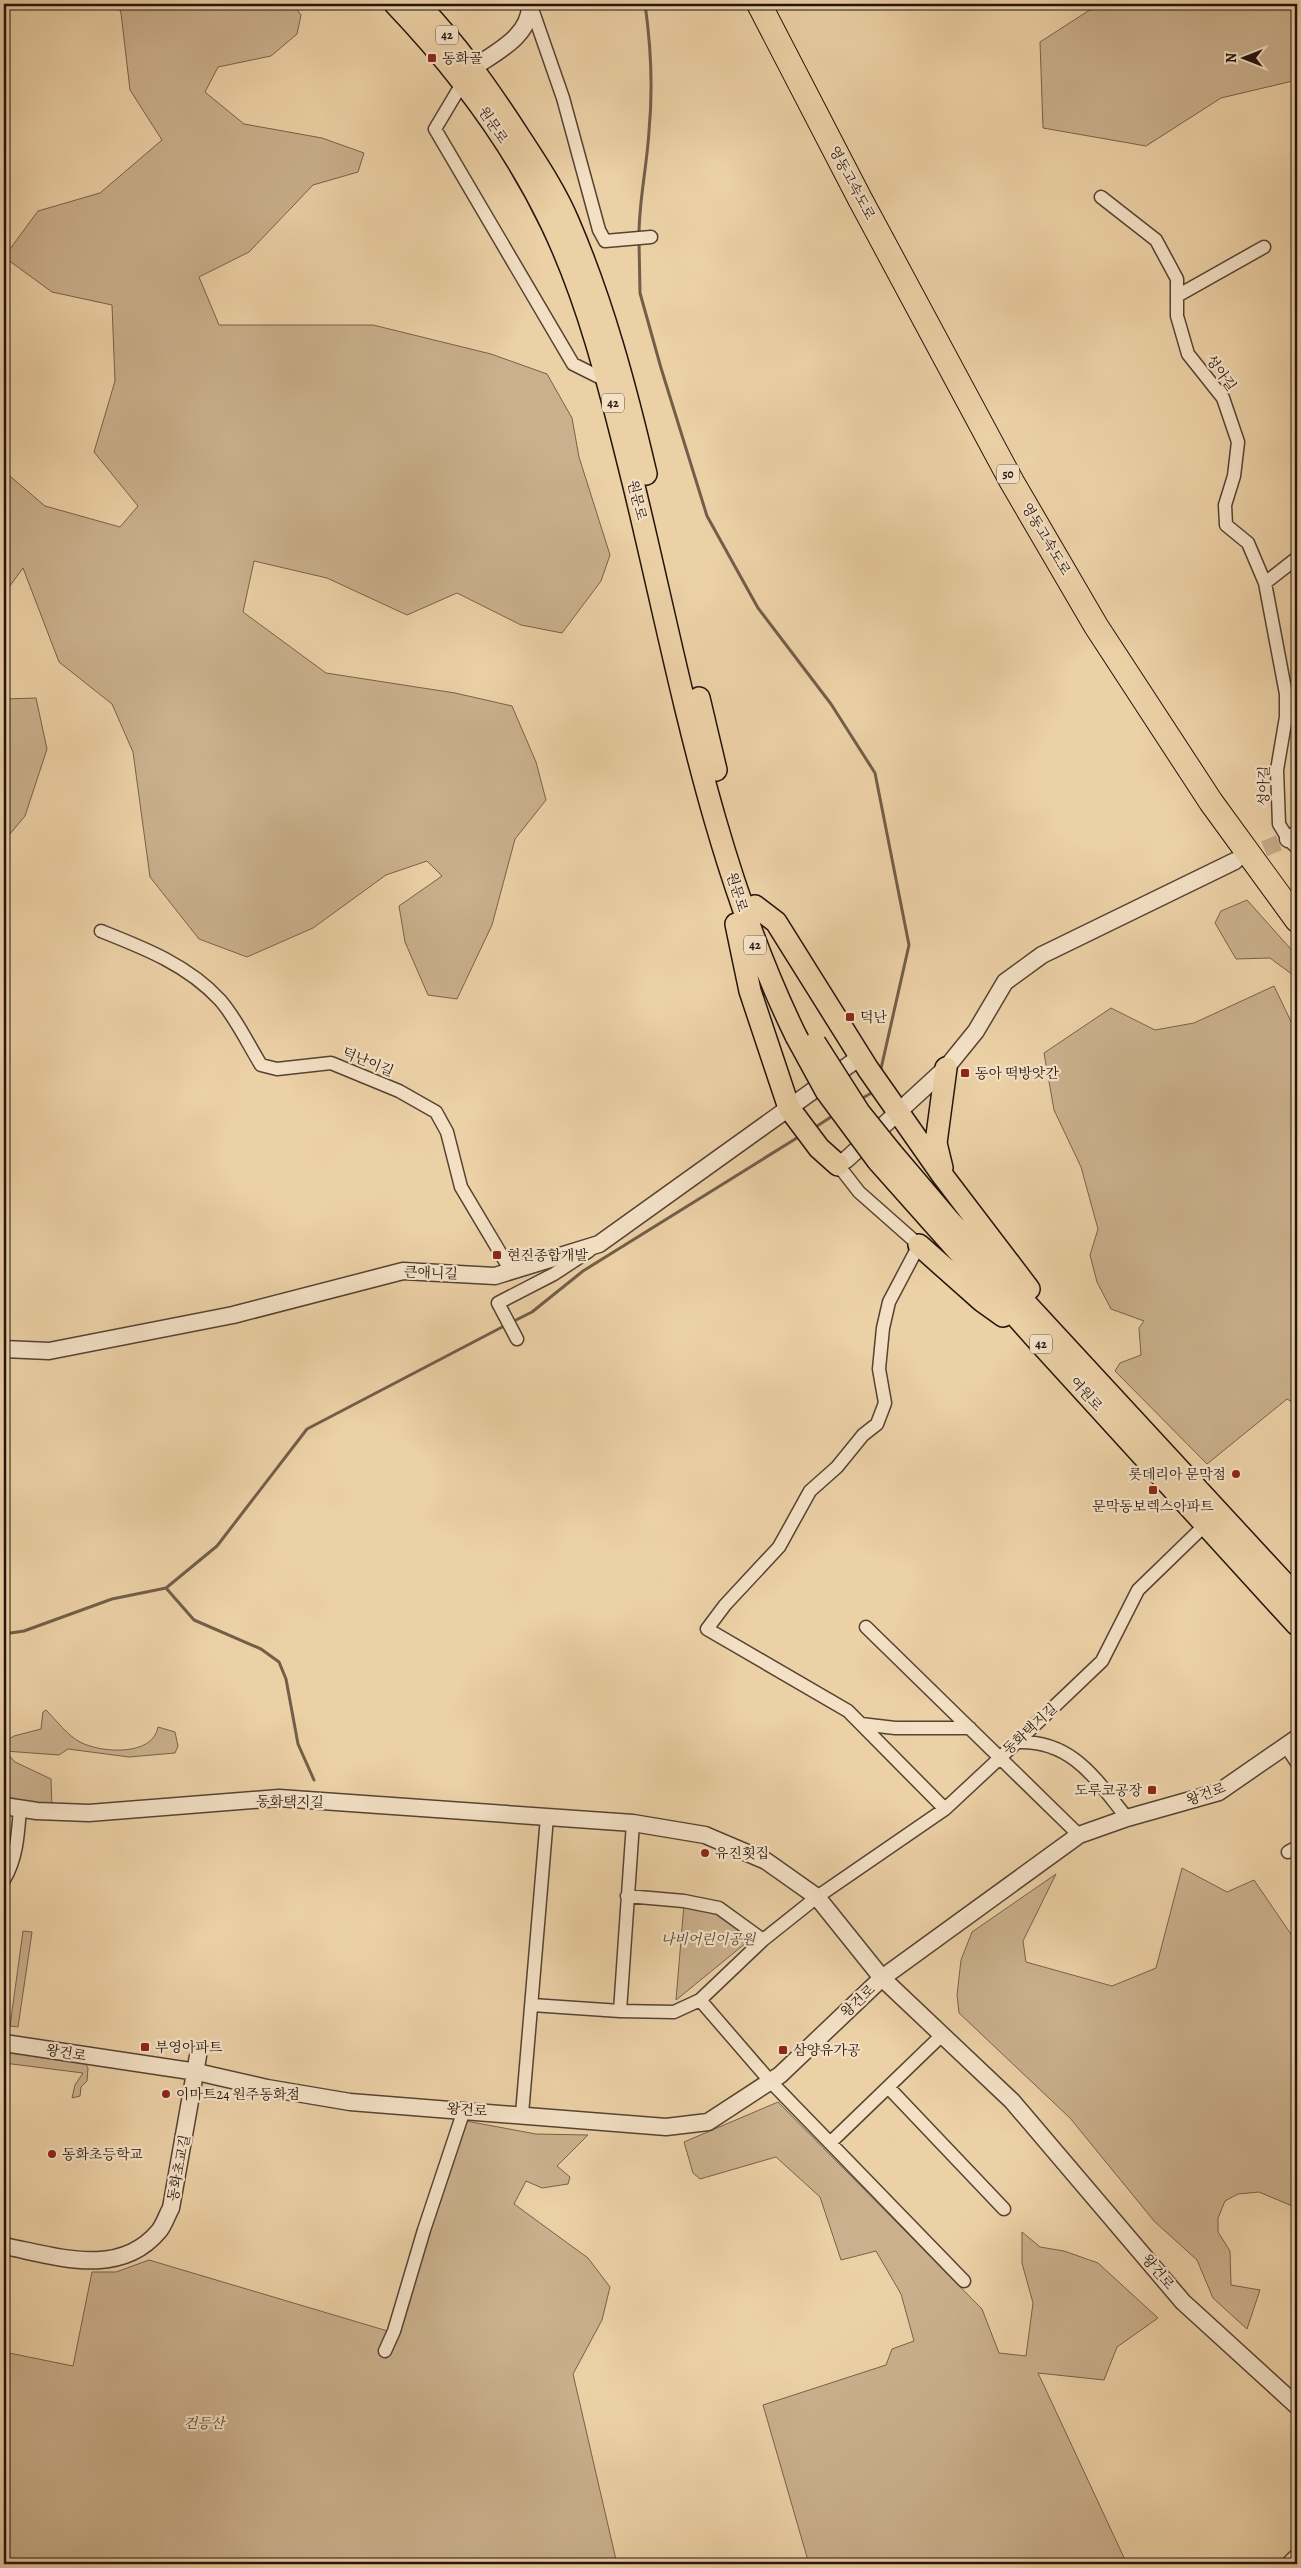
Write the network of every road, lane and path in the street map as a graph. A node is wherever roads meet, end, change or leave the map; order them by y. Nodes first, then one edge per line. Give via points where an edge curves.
1 (395, 4) edge
2 (418, 4) edge
3 (759, 4) edge
4 (775, 4) edge
5 (530, 5) edge
6 (468, 75) junction
7 (1101, 197) dead end
8 (648, 237) dead end
9 (1264, 247) dead end
10 (1177, 296) junction
11 (607, 381) junction
12 (1297, 558) edge
13 (1265, 583) junction
14 (1294, 840) edge
15 (724, 849) junction
16 (1235, 861) tunnel mouth
17 (1297, 894) edge
18 (756, 906) junction
19 (1297, 920) edge
20 (101, 931) dead end
21 (802, 1033) junction
22 (864, 1063) junction
23 (946, 1068) junction
24 (898, 1113) junction
25 (793, 1114) junction
26 (838, 1165) junction
27 (943, 1176) junction
28 (599, 1244) junction
29 (919, 1245) junction
30 (511, 1271) junction
31 (515, 1336) dead end
32 (1046, 1338) junction
33 (4, 1349) edge
34 (1212, 1519) junction
35 (1238, 1533) junction
36 (1264, 1533) dead end
37 (1297, 1597) edge
38 (1297, 1625) edge
39 (866, 1627) dead end
40 (861, 1724) junction
41 (970, 1728) junction
42 (1017, 1742) junction
43 (1292, 1742) edge
44 (1000, 1757) junction
45 (1297, 1763) edge
46 (4, 1806) edge
47 (20, 1808) junction
48 (945, 1809) junction
49 (546, 1817) junction
50 (1127, 1818) junction
51 (633, 1823) junction
52 (1080, 1834) junction
53 (4, 1880) edge
54 (628, 1896) junction
55 (816, 1897) junction
56 (763, 1940) junction
57 (882, 1978) junction
58 (700, 2000) junction
59 (532, 2004) junction
60 (620, 2011) junction
61 (942, 2035) junction
62 (4, 2043) edge
63 (198, 2064) junction
64 (770, 2081) junction
65 (888, 2087) junction
66 (464, 2110) junction
67 (522, 2114) junction
68 (830, 2143) junction
69 (1004, 2209) dead end
70 (4, 2246) edge
71 (964, 2281) dead end
72 (385, 2351) dead end
73 (1297, 2406) edge
74 (1297, 2557) edge
75 (1290, 2564) edge

1 - 6 highway, 원문로 / 42
2 - 6 highway, 원문로 / 42 via 441,27
3 - 19 highway, 영동고속도로 / 50 via 1012,482 1096,626 1211,802
4 - 17 highway, 영동고속도로 / 50 via 948,337 1110,620 1222,796
5 - 6 street via 525,28
5 - 8 street via 563,98 599,230 605,241
6 - 11 highway, 원문로 / 42 via 551,224 575,279
6 - 11 street via 435,129 573,364
6 - 18 highway, 원문로 / 42 via 538,164 567,219 589,272 629,402 707,734 736,846
7 - 10 street, 성아길 via 1156,240 1177,279
9 - 10 street
10 - 13 street, 성아길 via 1177,316 1188,354 1223,398 1238,442 1234,476 1225,505 1226,525 1248,543
11 - 15 highway, 원문로 / 42 via 693,740
12 - 13 street
13 - 14 street, 성아길 via 1286,694 1286,717 1277,770 1279,824
15 - 21 highway, 원문로 / 42 via 749,929 771,985
15 - 25 highway via 750,991
16 - 23 street via 1042,955 1006,982 976,1030
18 - 21 highway, 원문로 / 42
18 - 22 highway via 776,922
20 - 30 street, 덕난이길 via 184,969 220,1000 261,1065 277,1068 331,1063 399,1090 436,1112 447,1132 461,1187
21 - 32 highway, 여원로 / 42, bridge via 826,1091
22 - 24 highway
22 - 25 street, 큰애니길
23 - 24 street
23 - 27 highway via 936,1143
24 - 26 street
24 - 27 highway
25 - 26 highway via 819,1148
25 - 28 street, 큰애니길
26 - 29 street via 858,1192
27 - 32 highway via 1040,1303
28 - 30 street, 큰애니길
28 - 31 street via 554,1274 498,1303
29 - 32 highway via 982,1301
29 - 40 street via 890,1302 883,1328 879,1369 885,1404 877,1424 810,1491 779,1547 706,1630 848,1711
30 - 33 street, 큰애니길 via 495,1276 403,1271 233,1315 49,1351
32 - 34 highway, 여원로 / 42
34 - 35 highway, 여원로 / 42
34 - 38 highway, 여원로 / 42
34 - 42 street, 동화택지길 via 1138,1590 1102,1661
35 - 36 highway
35 - 37 highway, 여원로 / 42
39 - 41 street
40 - 41 street via 895,1728
40 - 48 street
41 - 44 street
42 - 44 street, 동화택지길
42 - 50 street via 1038,1741 1061,1750 1095,1778
43 - 45 street
43 - 50 street, 왕건로 via 1218,1792
44 - 48 street, 동화택지길
44 - 52 street
46 - 47 street, 동화택지길
47 - 49 street, 동화택지길 via 89,1812 279,1798
47 - 53 street via 17,1846
48 - 55 street, 동화택지길
49 - 51 street, 동화택지길
49 - 59 street
50 - 52 street, 왕건로
51 - 54 street
51 - 55 street, 동화택지길 via 705,1835 766,1861
52 - 57 street, 왕건로
54 - 56 street via 719,1908
54 - 60 street
55 - 56 street, 동화택지길
55 - 57 street, 동화택지길
56 - 58 street, 동화택지길
57 - 61 street, 왕건로
57 - 64 street, 왕건로
58 - 60 street, 동화택지길 via 674,2012
58 - 64 street
59 - 60 street, 동화택지길
59 - 67 street
61 - 65 street
61 - 73 street, 왕건로 via 1012,2101 1183,2302
62 - 63 street, 왕건로
63 - 66 street, 왕건로 via 266,2088 350,2102
63 - 70 street, 동화초교길 via 171,2208 160,2230 147,2244 111,2260 91,2262
64 - 67 street, 왕건로 via 708,2122 666,2127
64 - 68 street
65 - 68 street
65 - 69 street
66 - 67 street, 왕건로
66 - 72 street
68 - 71 street
74 - 75 street

